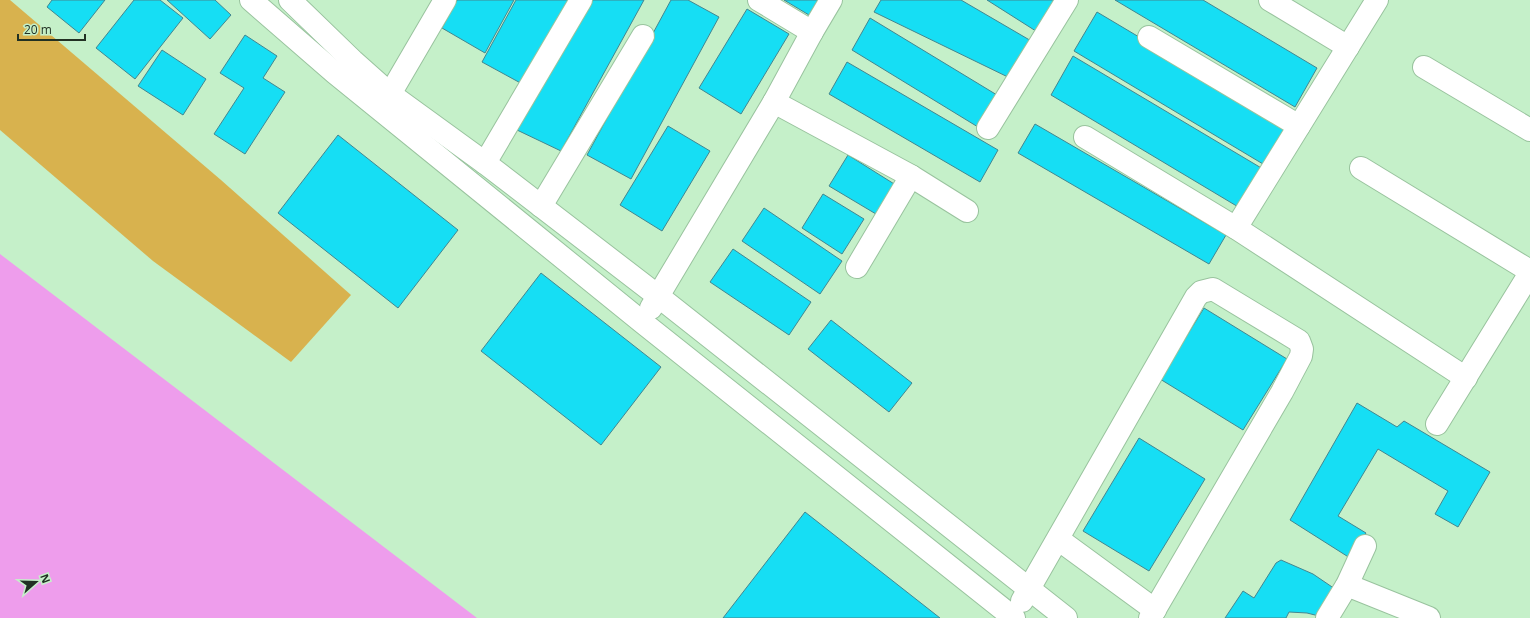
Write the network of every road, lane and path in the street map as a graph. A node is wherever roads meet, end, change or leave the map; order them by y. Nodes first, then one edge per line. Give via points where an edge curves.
1 (251, 0) edge
2 (290, 0) edge
3 (445, 0) edge
4 (581, 0) edge
5 (759, 0) edge
6 (831, 0) edge
7 (1067, 0) edge
8 (1270, 0) edge
9 (1377, 0) edge
10 (812, 32) junction
11 (644, 36) dead end
12 (1149, 37) dead end
13 (1348, 47) junction
14 (1424, 67) dead end
15 (385, 102) junction
16 (774, 102) junction
17 (1299, 126) junction
18 (988, 128) dead end
19 (1530, 130) edge
20 (1085, 137) dead end
21 (485, 162) junction
22 (1361, 168) dead end
23 (911, 176) junction
24 (540, 206) junction
25 (967, 211) dead end
26 (1236, 228) junction
27 (857, 267) dead end
28 (1530, 272) edge
29 (658, 296) junction
30 (642, 322) junction
31 (726, 349) junction
32 (709, 375) junction
33 (1466, 378) junction
34 (1437, 424) dead end
35 (1058, 539) junction
36 (1365, 546) dead end
37 (1347, 585) junction
38 (1030, 589) junction
39 (1153, 614) edge
40 (1013, 617) edge
41 (1066, 618) edge
42 (1327, 618) edge
43 (1429, 618) edge

1 - 15 street via 335,73
2 - 15 street via 353,61
3 - 15 street
4 - 21 street
5 - 10 street
6 - 10 street
7 - 18 street
8 - 13 street
9 - 13 street
10 - 16 street
11 - 24 street
12 - 17 street
13 - 17 street
14 - 19 street
15 - 21 street
15 - 30 street
16 - 23 street
16 - 29 street
17 - 26 street
20 - 26 street
21 - 24 street
22 - 28 street
23 - 25 street
23 - 27 street
24 - 29 street
26 - 33 street
28 - 33 street
29 - 30 street
29 - 31 street
30 - 32 street
31 - 32 street
31 - 38 street
32 - 40 street
33 - 34 street
35 - 38 street
35 - 39 street
35 - 39 street via 1201,292 1213,289 1299,341 1301,356 1282,392
36 - 37 street
37 - 42 street
37 - 43 street
38 - 40 street
38 - 41 street

